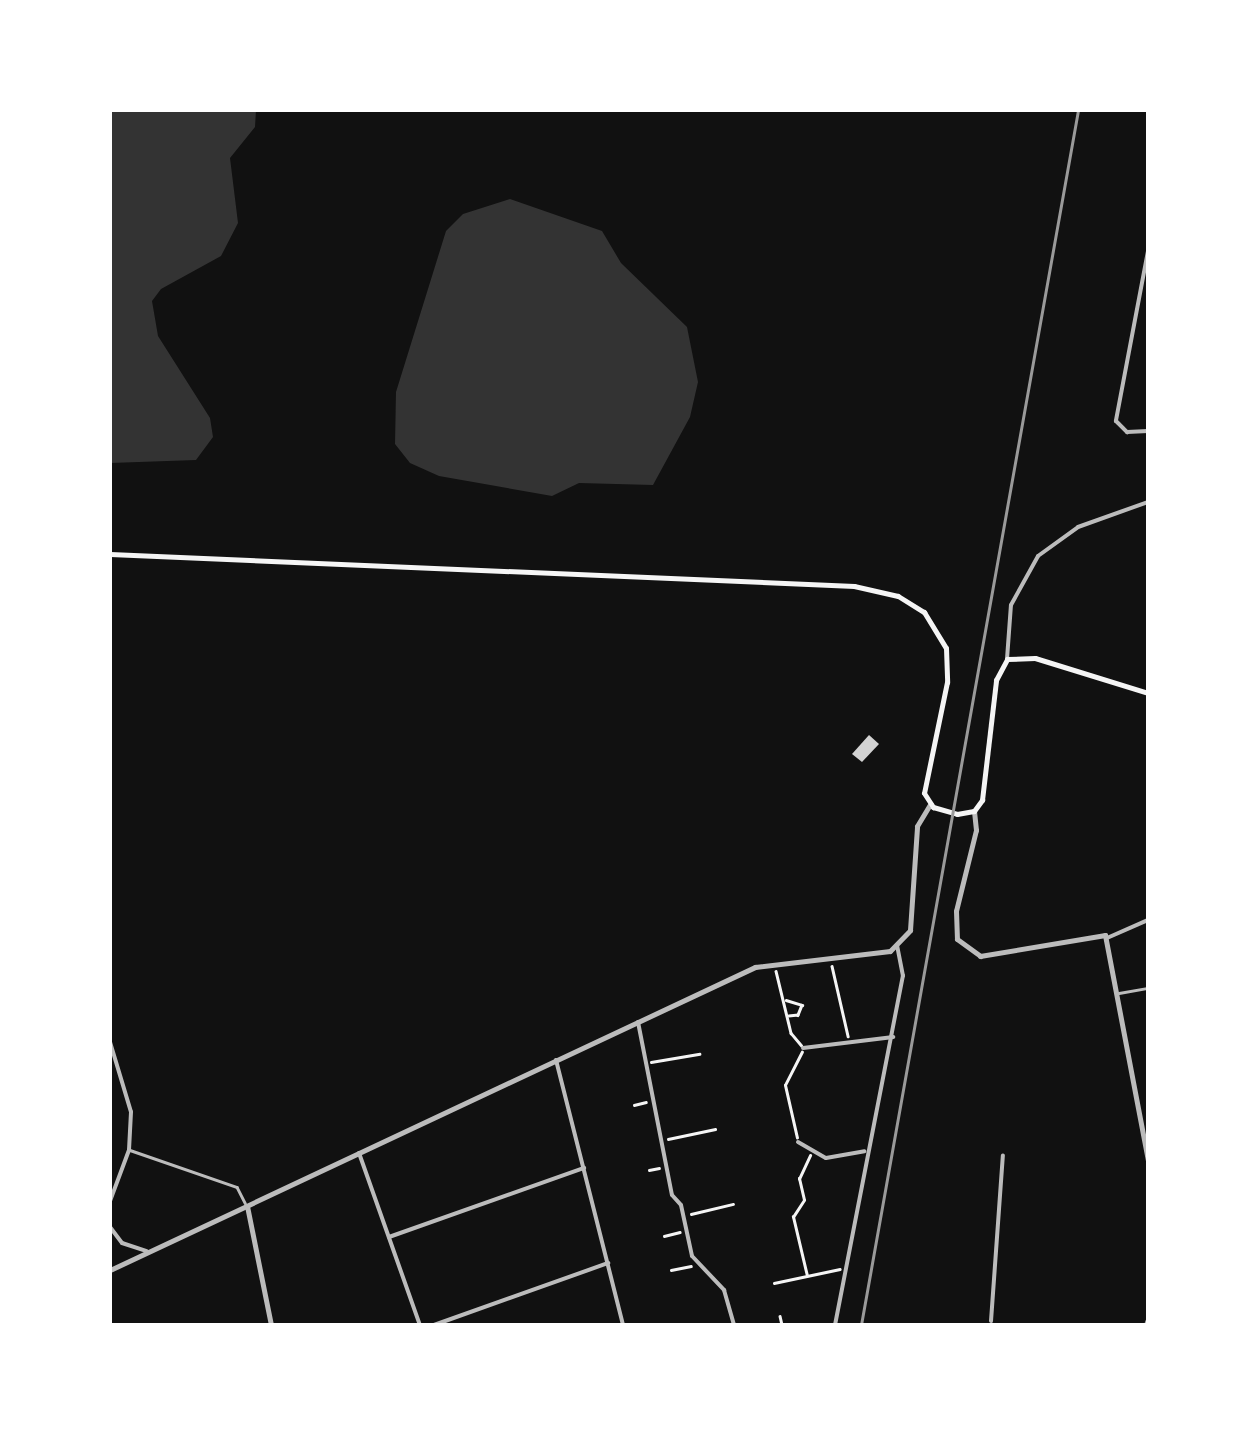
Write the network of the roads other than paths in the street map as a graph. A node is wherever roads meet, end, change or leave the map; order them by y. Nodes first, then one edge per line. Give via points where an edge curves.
1 (1148, 251) edge
2 (1148, 431) edge
3 (1148, 502) edge
4 (110, 554) edge
5 (1008, 660) junction
6 (1148, 693) edge
7 (930, 804) junction
8 (974, 811) junction
9 (1148, 920) edge
10 (1107, 938) junction
11 (897, 946) junction
12 (1148, 988) edge
13 (1118, 994) junction
14 (638, 1022) junction
15 (892, 1037) junction
16 (110, 1042) edge
17 (803, 1048) road end
18 (556, 1060) junction
19 (798, 1142) road end
20 (129, 1150) junction
21 (864, 1151) junction
22 (359, 1153) junction
23 (1004, 1155) dead end
24 (1148, 1162) edge
25 (584, 1168) junction
26 (110, 1202) edge
27 (246, 1206) junction
28 (110, 1227) edge
29 (389, 1237) junction
30 (151, 1252) junction
31 (608, 1263) junction
32 (110, 1270) edge
33 (990, 1323) edge
34 (271, 1325) edge
35 (420, 1325) edge
36 (434, 1325) edge
37 (622, 1325) edge
38 (734, 1325) edge
39 (835, 1325) edge
40 (1026, 1325) edge

1 - 2 street via 1116,421 1126,432
3 - 5 street via 1078,527 1038,556 1011,605
4 - 7 main road via 841,586 898,596 929,618 948,655 924,788
5 - 6 main road via 1036,658
5 - 8 main road via 996,680 984,796
7 - 8 main road via 944,812
7 - 11 street via 917,826 912,922
8 - 10 street via 976,830 955,928 963,948 994,955 1094,933
9 - 10 street
10 - 13 street
11 - 14 street via 774,960
11 - 15 street via 903,976
12 - 13 lane
13 - 24 street
14 - 18 street
14 - 38 street via 660,1141 686,1231 696,1262 724,1290
15 - 17 street
15 - 21 street via 875,1139
16 - 20 street via 130,1096
18 - 22 street
18 - 25 street
19 - 21 street via 810,1154 832,1158
20 - 26 street
20 - 27 lane via 238,1187
21 - 39 street
22 - 27 street
22 - 29 street
23 - 33 street
25 - 29 street
25 - 31 street
27 - 30 street
27 - 34 street
28 - 30 street via 122,1243
29 - 35 street
30 - 32 street
31 - 36 street
31 - 37 street
33 - 40 street

